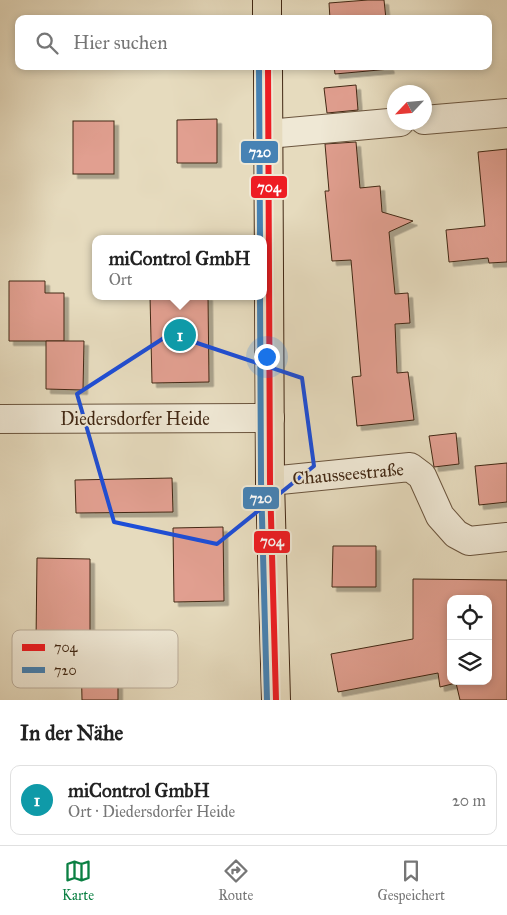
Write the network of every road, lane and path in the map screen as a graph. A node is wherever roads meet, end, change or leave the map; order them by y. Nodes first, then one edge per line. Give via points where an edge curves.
1 (267, 0) edge
2 (267, 15) edge
3 (268, 70) edge
4 (507, 113) edge
5 (432, 119) edge
6 (387, 123) edge
7 (268, 134) junction
8 (270, 418) junction
9 (0, 419) edge
10 (270, 481) junction
11 (507, 537) edge
12 (276, 700) edge

1 - 2 main road
3 - 7 main road, Chausseestraße
4 - 5 street
6 - 7 street
7 - 8 main road, Chausseestraße
8 - 9 street, Diedersdorfer Heide
8 - 10 main road, Chausseestraße
10 - 11 street, Chausseestraße via 410,467 422,476 440,516 456,534 469,540
10 - 12 main road, Chausseestraße

